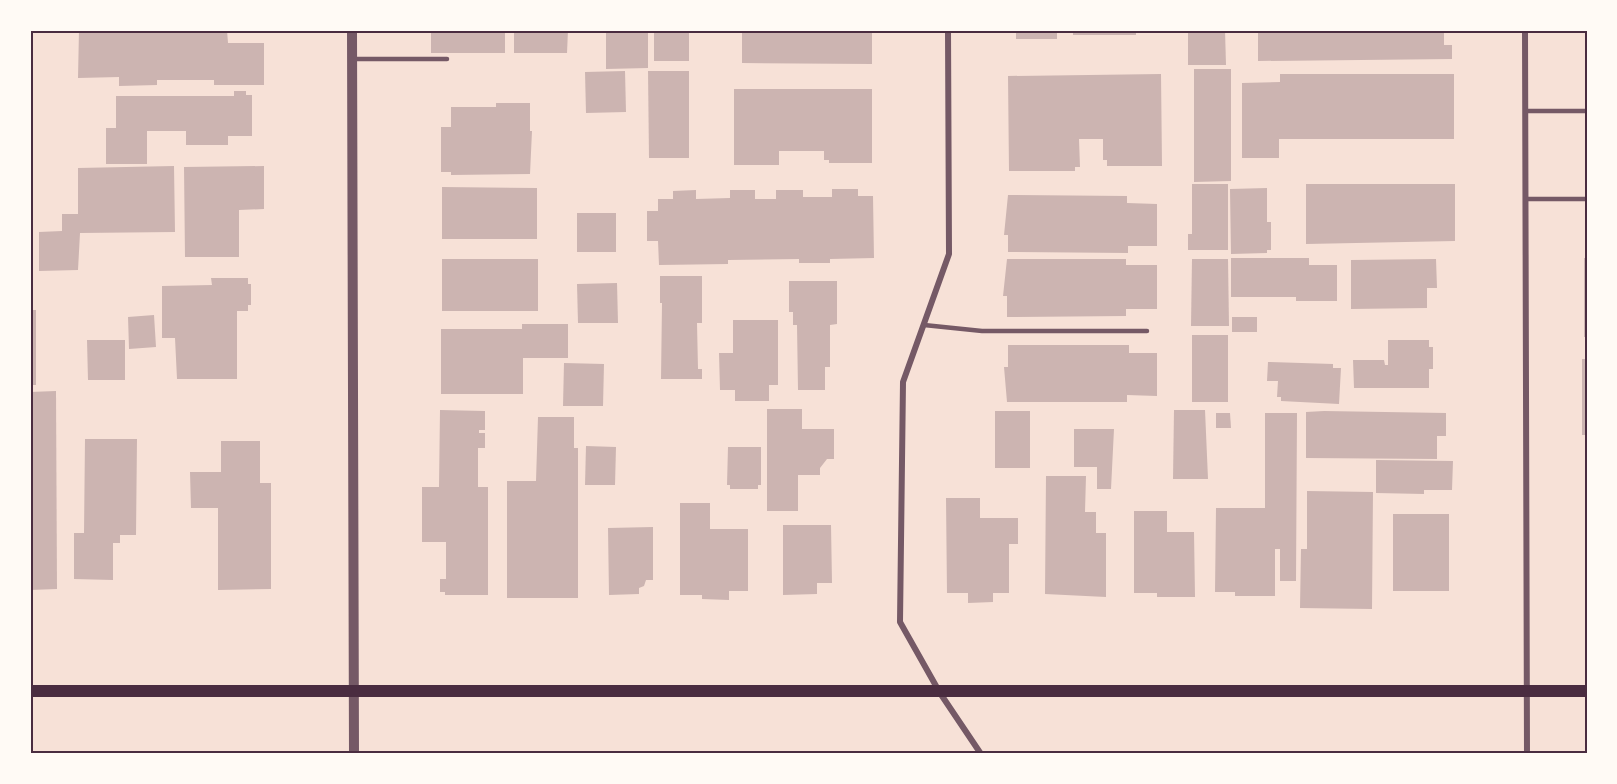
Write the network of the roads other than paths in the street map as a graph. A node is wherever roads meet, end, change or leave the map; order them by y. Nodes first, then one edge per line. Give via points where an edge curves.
1 (352, 30) edge
2 (948, 30) edge
3 (1525, 30) edge
4 (352, 59) junction
5 (447, 59) dead end
6 (1526, 111) junction
7 (1587, 111) edge
8 (1526, 199) junction
9 (1587, 199) edge
10 (924, 326) junction
11 (1148, 331) dead end
12 (354, 690) junction
13 (1527, 691) junction
14 (1587, 691) edge
15 (30, 692) edge
16 (940, 693) junction
17 (354, 754) edge
18 (981, 754) edge
19 (1527, 754) edge

1 - 4 street
2 - 10 street via 949,254
3 - 6 street
4 - 5 lane
4 - 12 street
6 - 7 lane
6 - 8 street
8 - 9 lane
8 - 13 street
10 - 11 lane via 982,331
10 - 16 street via 903,382 900,622
12 - 15 main road
12 - 16 main road
12 - 17 street
13 - 14 main road
13 - 16 main road
13 - 19 street
16 - 18 street

